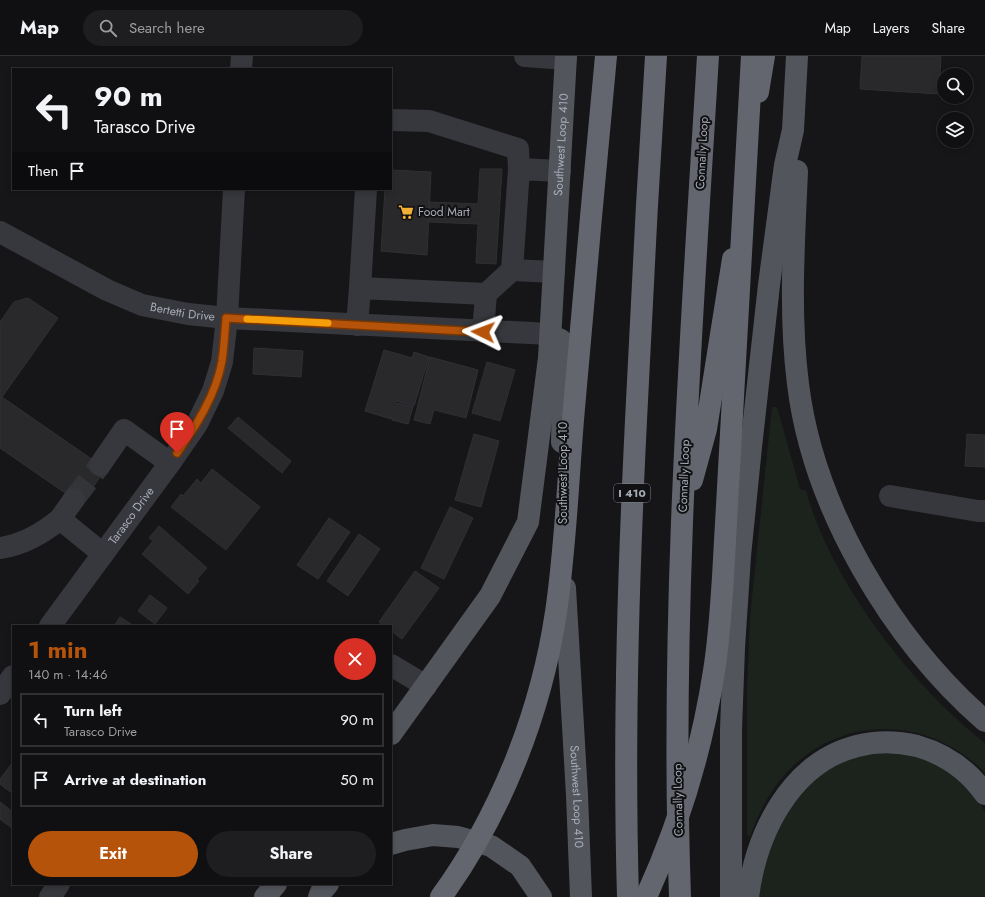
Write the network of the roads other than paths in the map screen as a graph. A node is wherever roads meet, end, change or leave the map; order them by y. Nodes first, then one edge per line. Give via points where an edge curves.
1 (242, 56) edge
2 (525, 56) edge
3 (606, 56) edge
4 (656, 56) edge
5 (708, 56) edge
6 (752, 56) edge
7 (764, 56) edge
8 (797, 56) edge
9 (566, 58) edge
10 (241, 68) edge
11 (392, 120) edge
12 (793, 130) junction
13 (519, 169) junction
14 (560, 171) junction
15 (234, 190) edge
16 (366, 190) edge
17 (0, 232) edge
18 (512, 270) junction
19 (554, 272) junction
20 (360, 288) junction
21 (486, 294) junction
22 (226, 318) junction
23 (357, 325) junction
24 (483, 332) junction
25 (551, 334) junction
26 (170, 463) junction
27 (100, 464) tunnel mouth
28 (890, 496) dead end
29 (74, 499) tunnel mouth
30 (985, 511) edge
31 (682, 516) junction
32 (60, 519) junction
33 (0, 548) edge
34 (103, 554) junction
35 (51, 625) edge
36 (392, 666) edge
37 (12, 677) edge
38 (426, 686) junction
39 (0, 694) edge
40 (985, 721) edge
41 (392, 733) edge
42 (985, 794) edge
43 (392, 844) edge
44 (58, 885) edge
45 (275, 885) edge
46 (327, 885) edge
47 (50, 897) edge
48 (264, 897) edge
49 (319, 897) edge
50 (441, 897) edge
51 (541, 897) edge
52 (581, 897) edge
53 (628, 897) edge
54 (646, 897) edge
55 (680, 897) edge
56 (731, 897) edge
57 (748, 897) edge

1 - 10 street
2 - 9 street
3 - 50 highway, bridge via 562,558 548,657 528,726 503,789 476,843
4 - 53 highway, I 410 via 640,325 629,577 626,799
5 - 31 highway, Connally Loop
6 - 54 highway, bridge via 717,650 712,687 691,776 670,840
7 - 31 highway via 706,429
8 - 12 main road
9 - 14 main road, Southwest Loop 410
11 - 13 street via 429,121 518,149
12 - 40 main road via 797,166 793,297 795,362 805,425 819,474 849,545 885,605 930,664
12 - 56 main road via 785,166 769,285 740,556 732,708
13 - 14 street
13 - 18 street
14 - 19 main road, Southwest Loop 410
15 - 22 street, Tarasco Drive
16 - 20 street
17 - 22 street, Bertetti Drive via 107,290 142,305
18 - 19 street
18 - 21 street
19 - 25 main road, Southwest Loop 410
20 - 21 street
20 - 23 street
21 - 24 street
22 - 23 street, Bertetti Drive
22 - 26 street, Tarasco Drive via 222,362 213,391 198,424
23 - 24 street, Bertetti Drive
24 - 25 street, Bertetti Drive
25 - 38 main road via 528,522 490,596
25 - 52 main road, Southwest Loop 410 via 562,341 564,347 562,513
26 - 27 street via 124,430
26 - 34 street, Tarasco Drive
28 - 30 street
29 - 32 street
31 - 55 highway, Connally Loop via 677,701
32 - 33 street via 20,543
32 - 34 street
34 - 35 street, Tarasco Drive
36 - 38 street
37 - 39 street
38 - 41 main road
42 - 57 main road via 957,765 939,754 920,747 877,742 839,752 824,759 805,774 780,806 760,846
43 - 51 main road via 433,835 458,837 491,846 520,866
44 - 47 street
45 - 48 main road
46 - 49 main road

